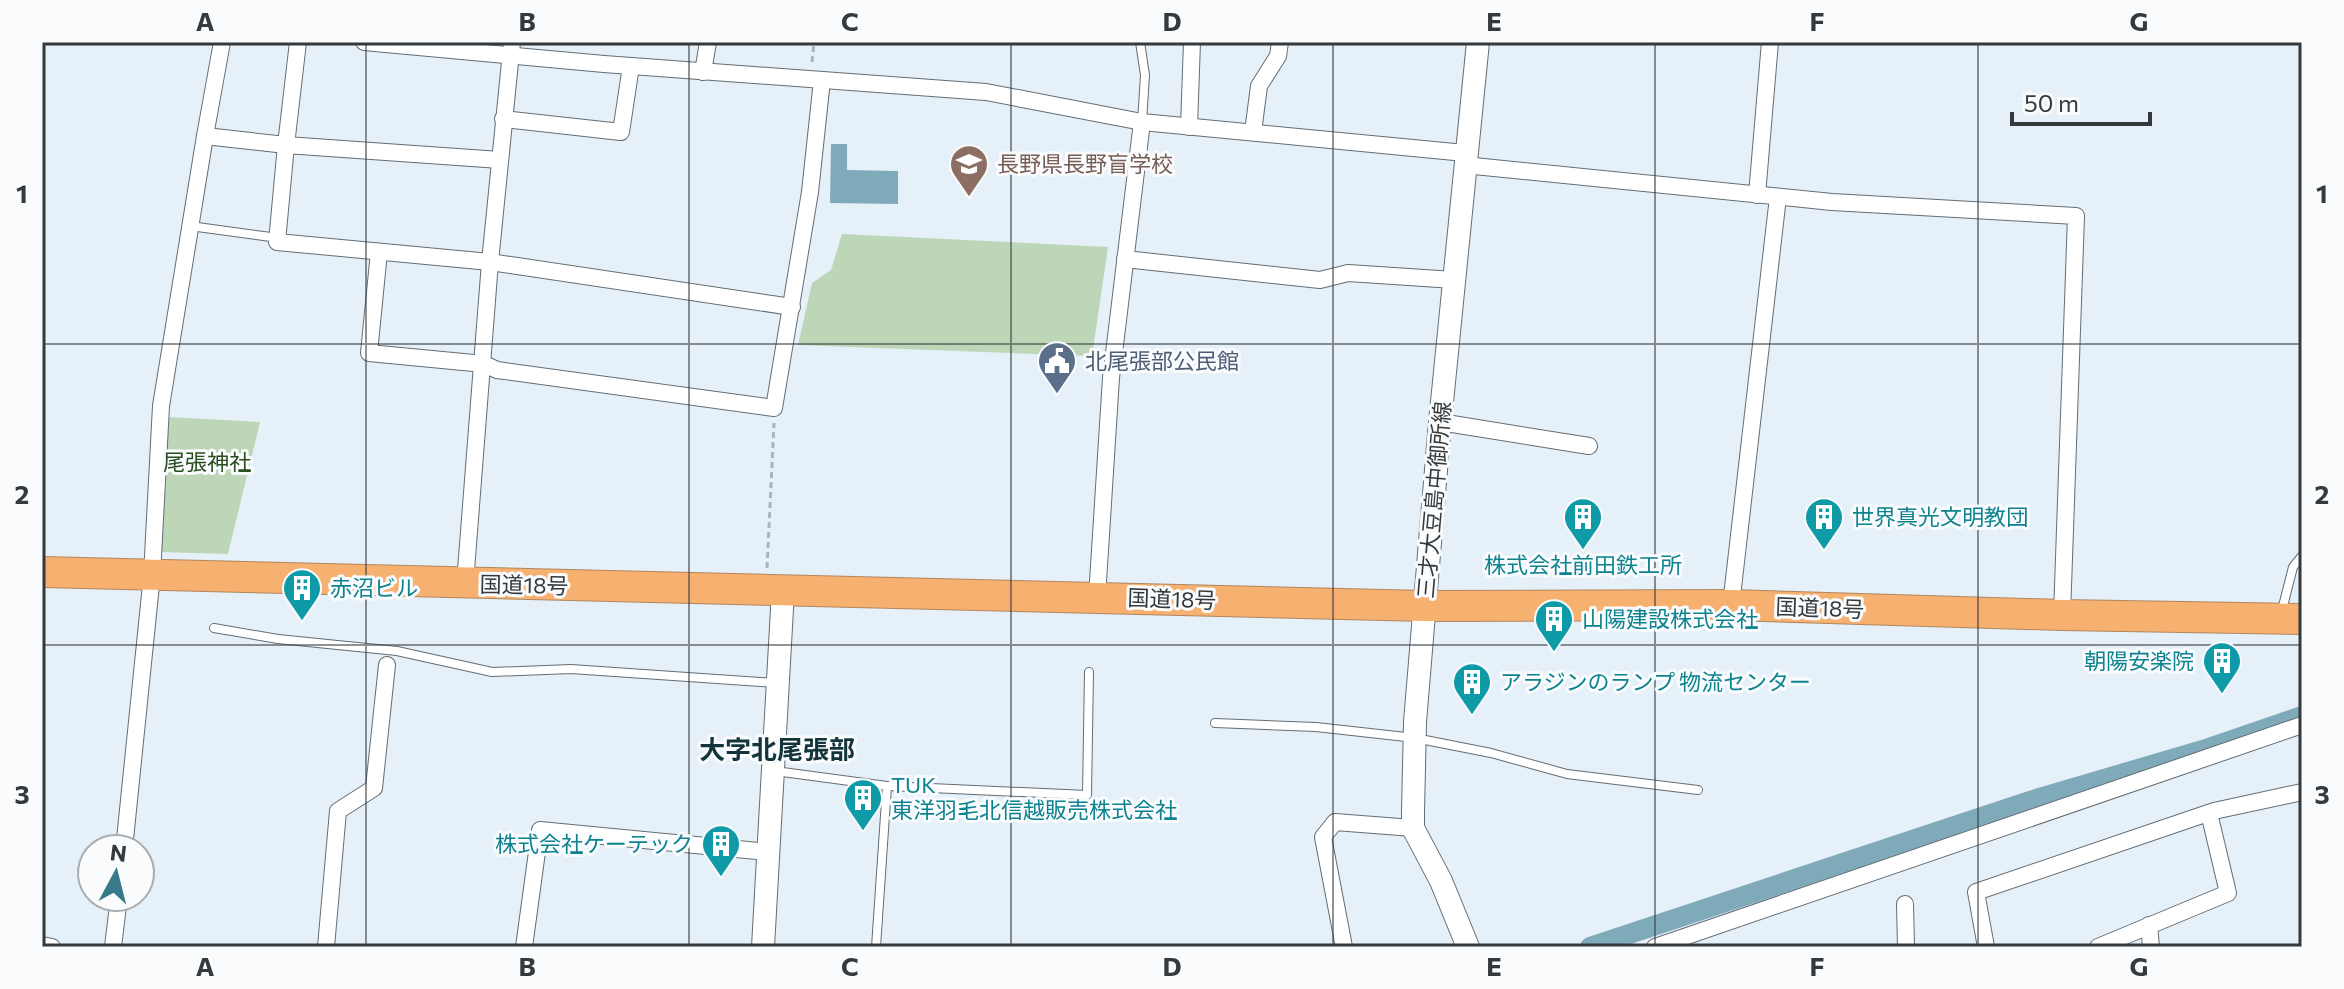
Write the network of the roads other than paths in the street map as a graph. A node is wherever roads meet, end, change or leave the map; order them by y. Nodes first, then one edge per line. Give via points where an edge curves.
1 (222, 42) edge
2 (298, 42) edge
3 (364, 42) edge
4 (708, 42) edge
5 (1140, 42) edge
6 (1192, 42) edge
7 (1280, 42) edge
8 (1478, 42) edge
9 (1770, 42) edge
10 (512, 48) edge
11 (631, 66) junction
12 (703, 72) junction
13 (822, 80) junction
14 (503, 119) junction
15 (1142, 122) junction
16 (1189, 127) junction
17 (1253, 132) junction
18 (205, 136) junction
19 (286, 145) junction
20 (1465, 159) junction
21 (500, 160) junction
22 (1757, 195) junction
23 (1778, 197) junction
24 (190, 226) junction
25 (277, 242) junction
26 (379, 252) junction
27 (1125, 259) junction
28 (490, 262) junction
29 (1454, 280) junction
30 (792, 307) junction
31 (484, 364) junction
32 (1440, 422) junction
33 (1589, 446) dead end
34 (2302, 556) edge
35 (42, 572) edge
36 (152, 575) junction
37 (465, 583) junction
38 (774, 590) junction
39 (1097, 597) junction
40 (1731, 605) junction
41 (1425, 606) junction
42 (2062, 615) junction
43 (2291, 619) edge
44 (214, 628) dead end
45 (387, 665) dead end
46 (1089, 672) dead end
47 (777, 683) junction
48 (1215, 723) dead end
49 (2302, 725) edge
50 (1415, 738) junction
51 (772, 771) junction
52 (887, 786) junction
53 (1698, 790) dead end
54 (2302, 792) edge
55 (2209, 813) junction
56 (1413, 828) junction
57 (126, 833) edge
58 (768, 852) junction
59 (1905, 904) dead end
60 (117, 913) edge
61 (2149, 925) junction
62 (42, 945) edge
63 (52, 947) edge
64 (113, 947) edge
65 (326, 947) edge
66 (524, 947) edge
67 (763, 947) edge
68 (876, 947) edge
69 (1344, 947) edge
70 (1468, 947) edge
71 (1655, 947) edge
72 (1906, 947) edge
73 (1986, 947) edge
74 (2098, 947) edge
75 (2151, 947) edge

1 - 18 street
2 - 19 street
3 - 10 street
4 - 12 street
5 - 15 lane via 1145,75
6 - 16 street
7 - 17 street via 1278,56 1259,86
8 - 20 main road, 三才大豆島中御所線
9 - 22 street
10 - 11 street
10 - 14 street
11 - 12 street
11 - 14 street via 621,132
12 - 13 street
13 - 15 street via 986,92
13 - 30 street
14 - 21 street
15 - 16 street
15 - 27 street
16 - 17 street
17 - 20 street
18 - 19 street
18 - 24 street
19 - 21 street
19 - 25 street
20 - 22 street
20 - 29 main road, 三才大豆島中御所線
21 - 28 street
22 - 23 street
23 - 40 street
23 - 42 street via 2076,216
24 - 25 lane
24 - 36 street via 161,406
25 - 26 street
26 - 28 street
26 - 31 street via 369,353
27 - 29 street via 1320,280 1348,273
27 - 39 street via 1111,378
28 - 30 street
28 - 31 street
29 - 32 main road, 三才大豆島中御所線
30 - 31 street via 774,408
31 - 37 street
32 - 33 street
32 - 41 main road, 三才大豆島中御所線
34 - 43 lane via 2293,567
35 - 36 highway, 国道18号
36 - 37 highway, 国道18号
36 - 57 street
37 - 38 highway, 国道18号
38 - 39 highway, 国道18号
38 - 47 main road
39 - 41 highway, 国道18号
40 - 41 highway, 国道18号
40 - 42 highway, 国道18号
41 - 50 main road, 三才大豆島中御所線
42 - 43 highway, 国道18号
44 - 47 lane via 397,651 492,672 571,669
45 - 65 street via 374,788 338,811
46 - 52 lane via 1087,795
47 - 51 main road
48 - 50 lane
49 - 71 street
50 - 53 lane via 1567,774
50 - 56 main road, 三才大豆島中御所線
51 - 52 lane
51 - 58 main road
52 - 68 lane
54 - 55 street
55 - 61 street via 2228,893
55 - 73 street via 1976,892
56 - 69 street via 1335,822 1323,837
56 - 70 main road, 三才大豆島中御所線
58 - 66 street via 540,830
58 - 67 main road
59 - 72 street
60 - 64 street
61 - 74 street
61 - 75 street
62 - 63 street

